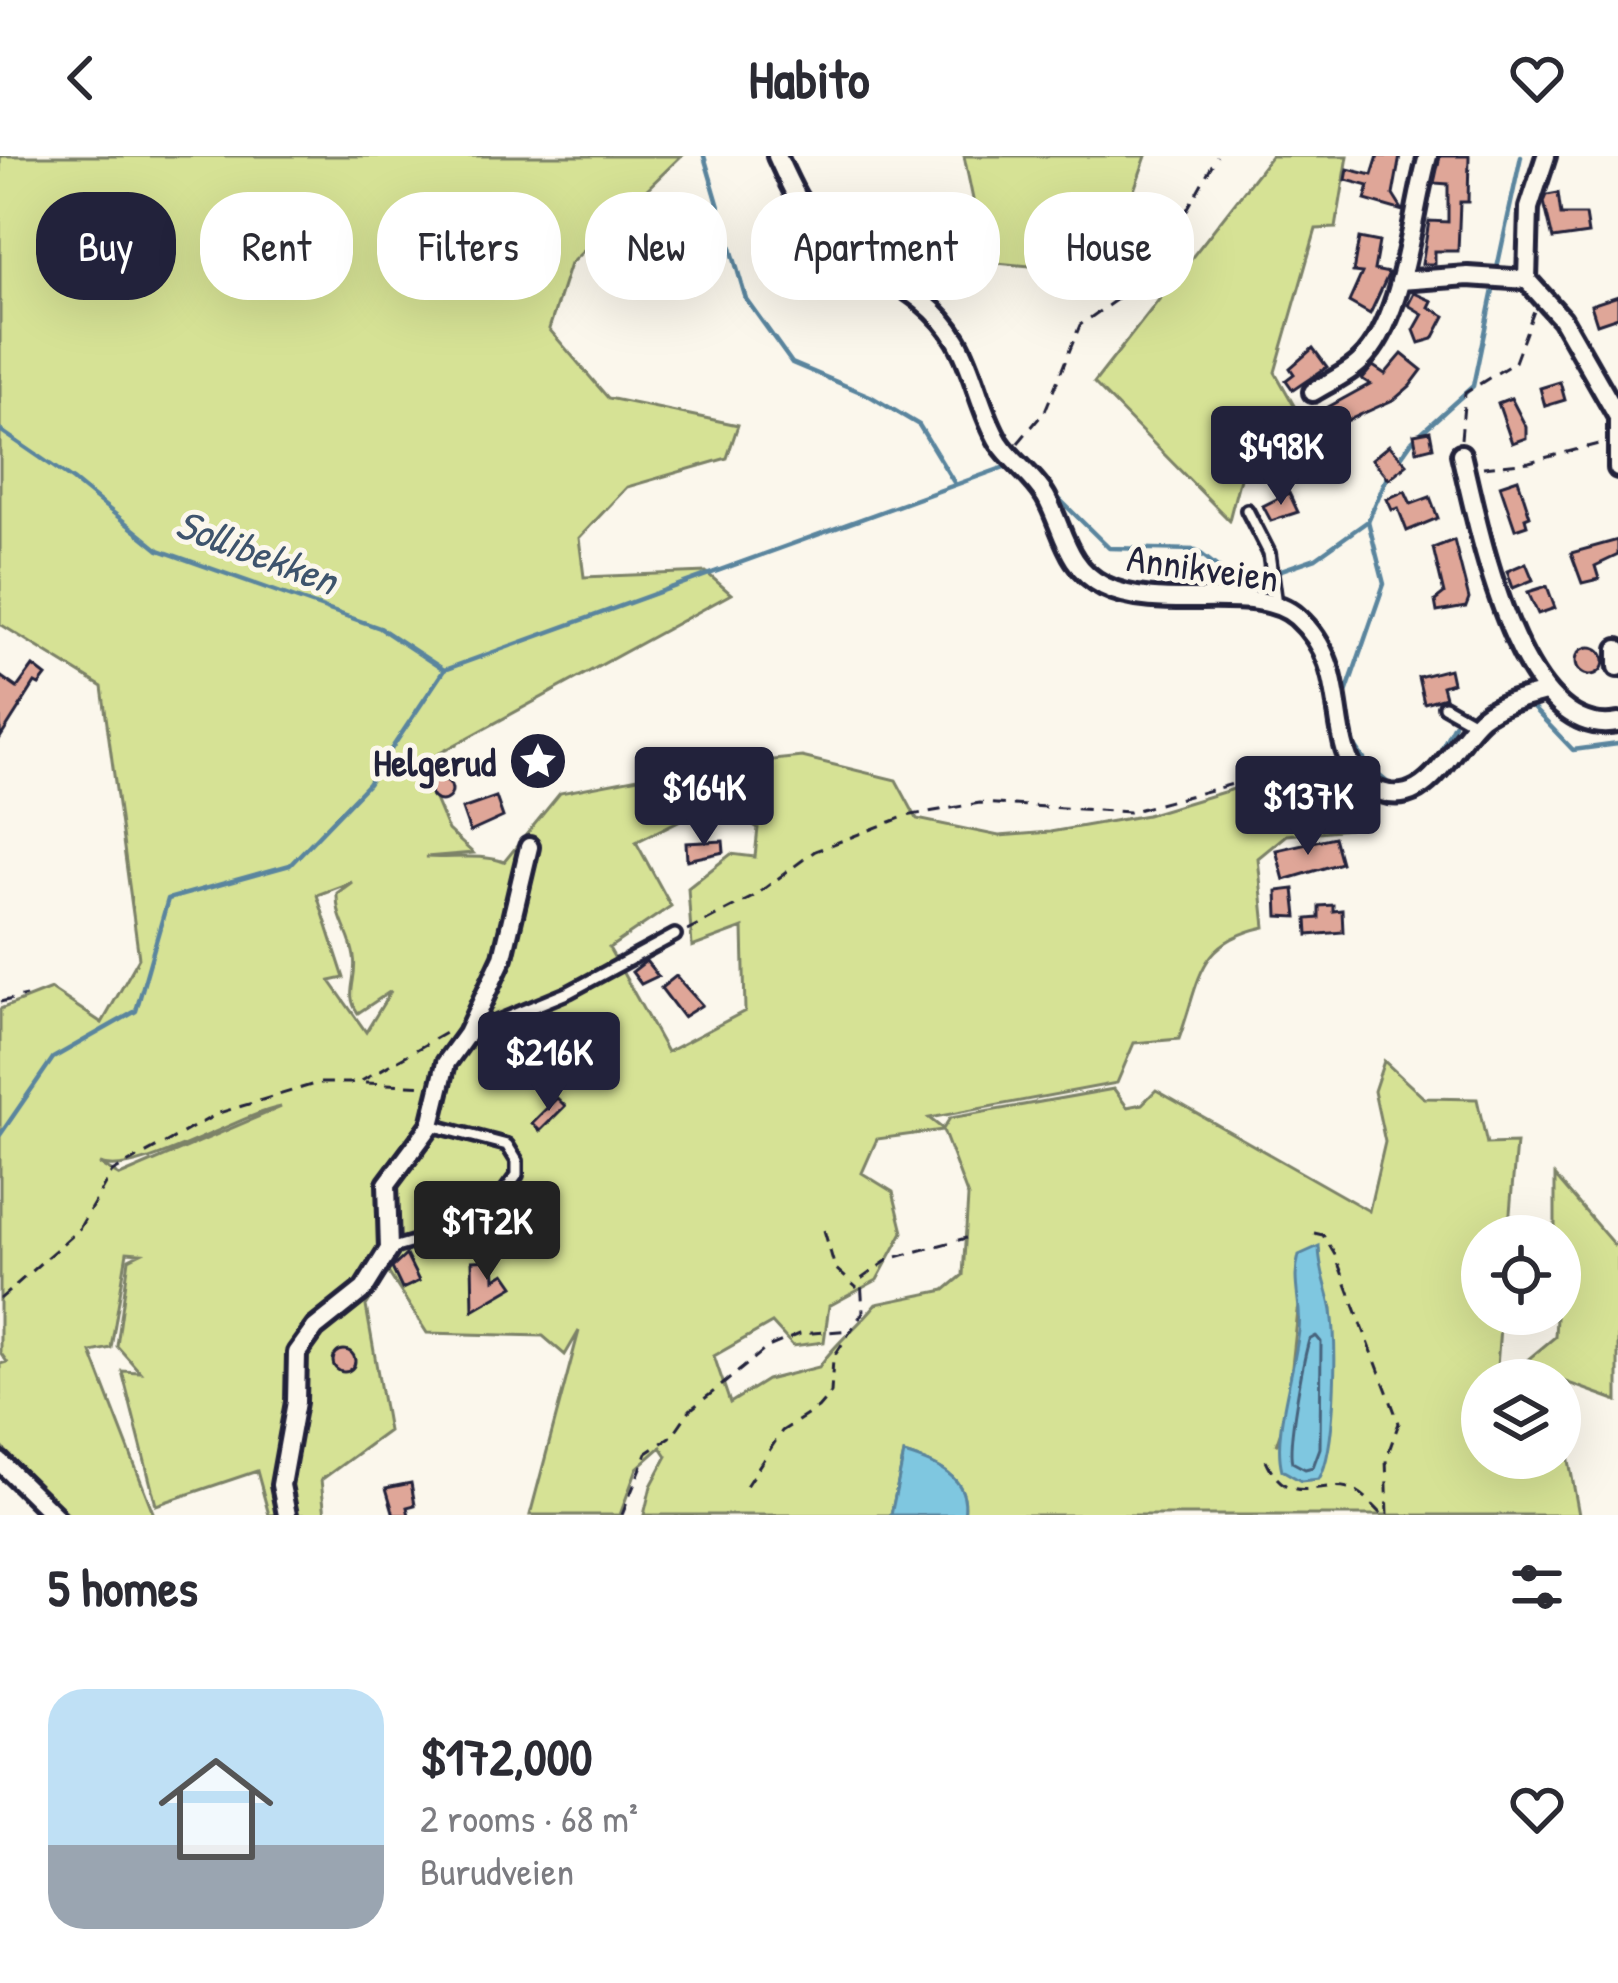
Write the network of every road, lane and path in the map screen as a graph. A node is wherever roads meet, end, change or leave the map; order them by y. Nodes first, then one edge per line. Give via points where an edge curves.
1 (777, 156) edge
2 (1217, 156) edge
3 (1428, 156) edge
4 (1546, 156) edge
5 (1527, 280) junction
6 (1400, 281) junction
7 (1542, 296) junction
8 (1313, 392) dead end
9 (1618, 419) edge
10 (1616, 442) edge
11 (1461, 454) joint
12 (1008, 455) junction
13 (1618, 468) edge
14 (1466, 474) junction
15 (1247, 510) dead end
16 (1276, 604) junction
17 (1618, 649) edge
18 (1618, 667) edge
19 (1533, 696) junction
20 (1444, 706) dead end
21 (1465, 718) junction
22 (1618, 723) edge
23 (1354, 774) junction
24 (529, 848) dead end
25 (675, 935) joint
26 (26, 996) dead end
27 (0, 1002) edge
28 (467, 1034) junction
29 (358, 1083) junction
30 (441, 1087) junction
31 (430, 1125) junction
32 (824, 1230) dead end
33 (1314, 1233) dead end
34 (966, 1238) dead end
35 (389, 1249) junction
36 (859, 1289) junction
37 (0, 1299) edge
38 (853, 1329) junction
39 (1266, 1460) dead end
40 (0, 1462) edge
41 (746, 1486) dead end
42 (54, 1515) edge
43 (287, 1515) edge
44 (622, 1515) edge
45 (1385, 1515) edge

1 - 12 street, Annikveien via 816,225 942,320
2 - 12 path via 1150,276 1080,325 1045,411
3 - 6 street
4 - 5 street via 1529,208
5 - 6 street
5 - 7 street
6 - 8 street via 1364,358
7 - 9 street via 1580,345
7 - 11 path via 1515,362 1465,393
9 - 10 street
10 - 13 street
10 - 14 path
11 - 14 street
12 - 16 street, Annikveien via 1030,478 1068,552 1103,586 1168,603
14 - 19 street
15 - 16 lane via 1273,570
16 - 23 street, Annikveien via 1299,618 1324,652
17 - 18 street
19 - 21 street
19 - 22 street via 1578,720
20 - 21 lane
21 - 23 street via 1441,772 1416,788 1370,788
23 - 25 path via 1296,767 1129,812 980,803 906,816 815,851 753,896
24 - 28 street via 503,958
25 - 28 lane
26 - 27 path
28 - 29 path via 444,1032
28 - 30 street via 446,1063
29 - 30 path
29 - 37 path via 319,1082 219,1113 112,1172 79,1229
30 - 31 street
31 - 35 street via 388,1184
31 - 35 lane via 507,1145 517,1175 472,1228
32 - 36 path via 835,1268
33 - 45 path via 1335,1255 1399,1423 1386,1459
34 - 36 path via 889,1259
35 - 43 street via 364,1289 297,1353 281,1485
36 - 38 path via 863,1312
38 - 41 path via 833,1358 827,1399 782,1431
38 - 44 path via 800,1334 768,1347 647,1453
39 - 45 path via 1294,1489 1349,1488
40 - 42 street

